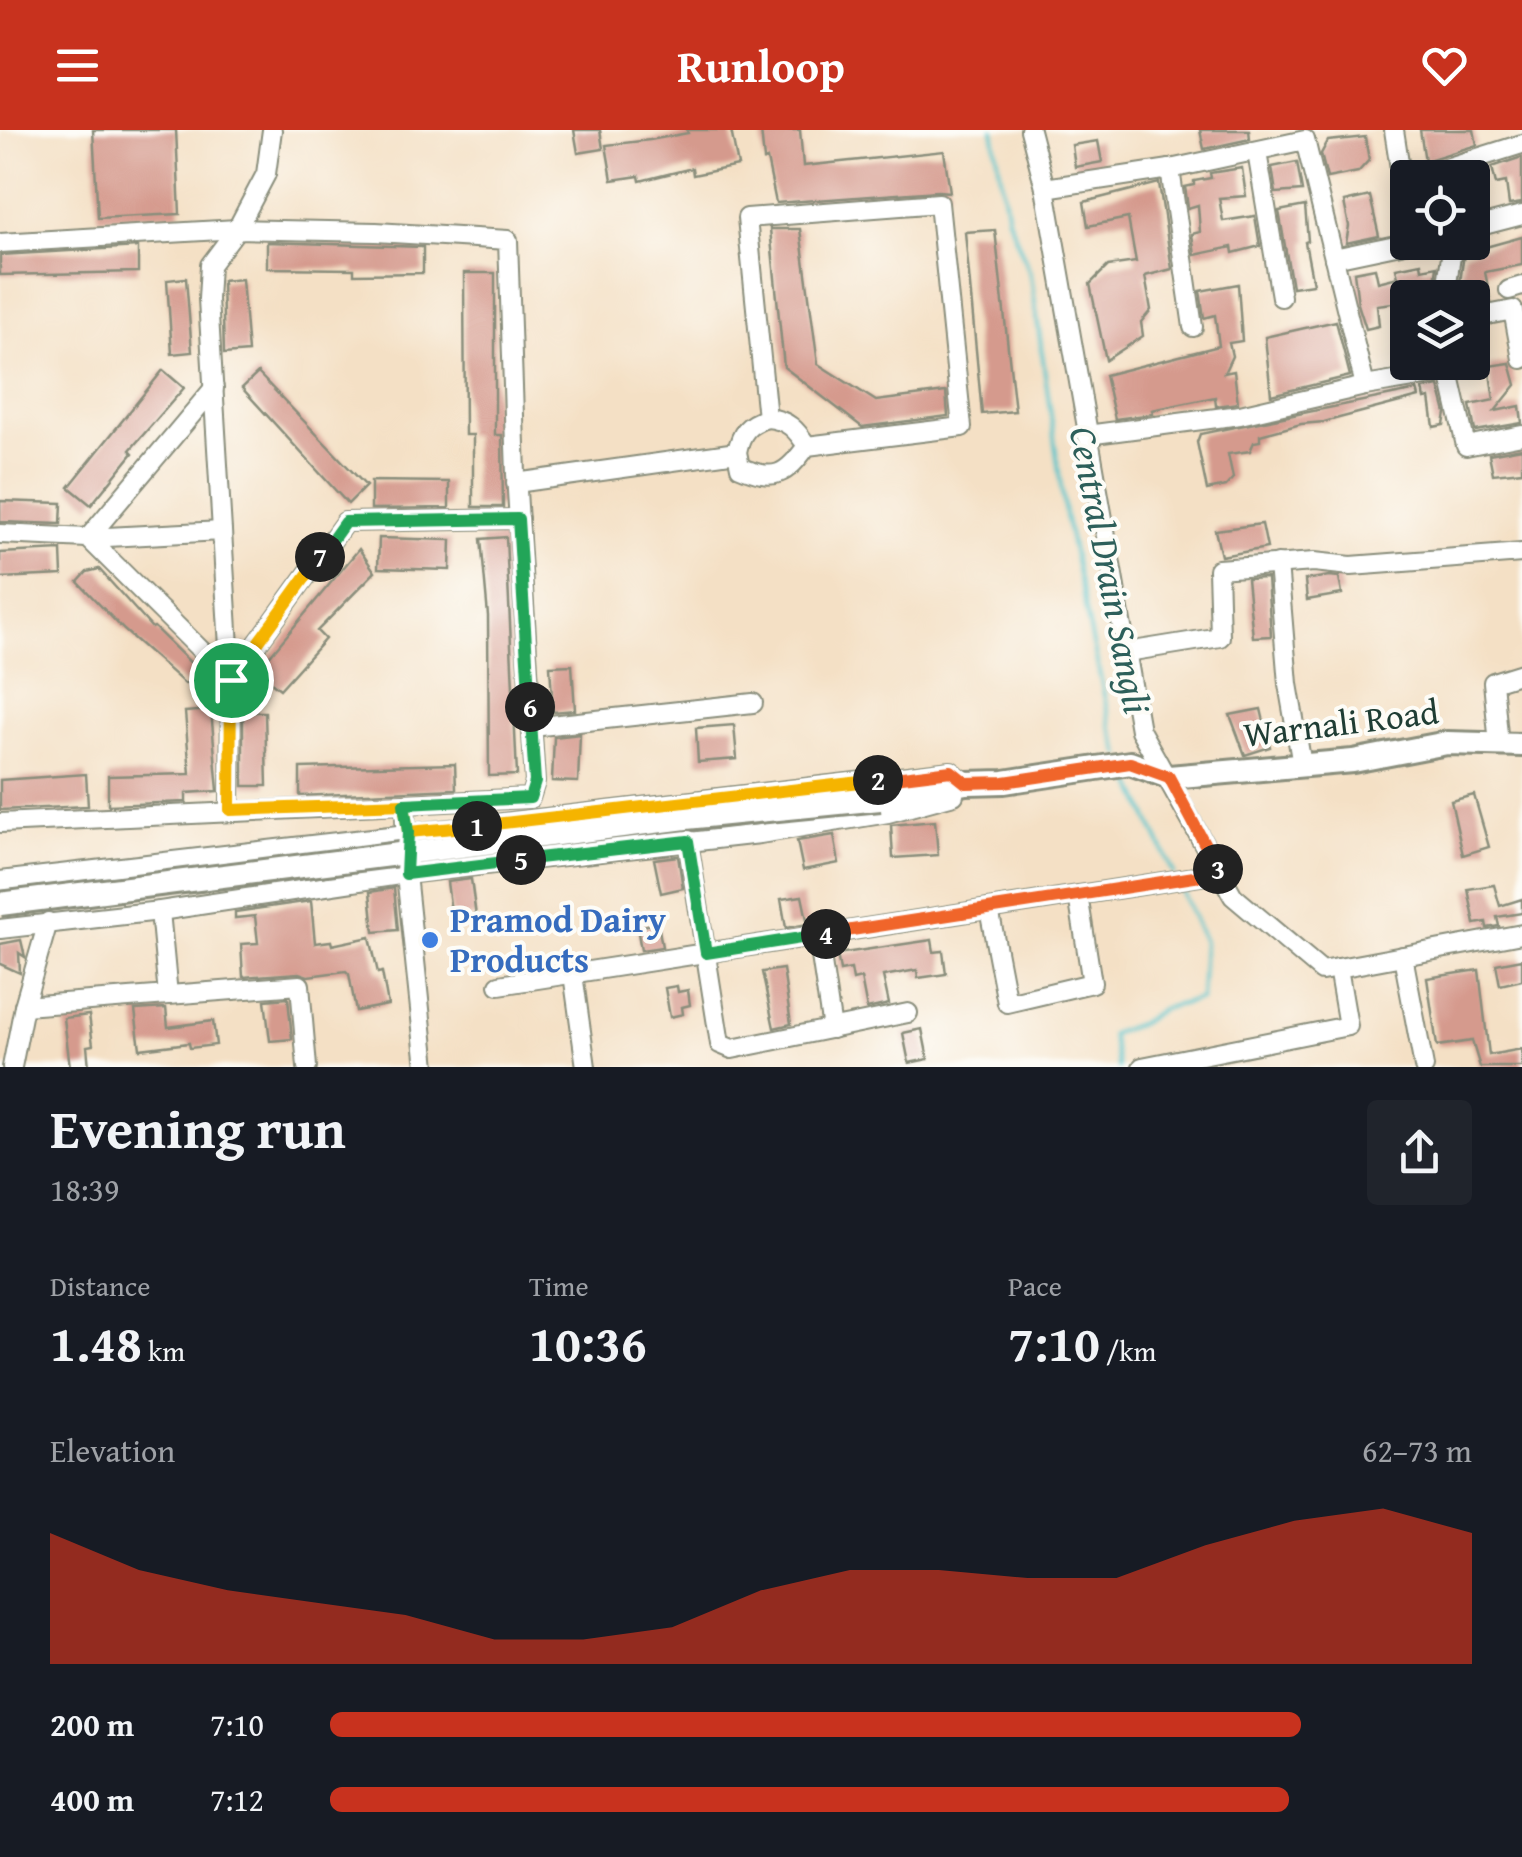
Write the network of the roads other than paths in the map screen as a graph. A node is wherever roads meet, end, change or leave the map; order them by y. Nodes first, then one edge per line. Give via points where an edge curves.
1 (272, 130) edge
2 (1030, 130) edge
3 (1394, 130) edge
4 (1286, 136) edge
5 (1522, 144) edge
6 (1257, 152) junction
7 (1402, 160) edge
8 (1471, 160) edge
9 (1170, 169) junction
10 (1045, 188) junction
11 (1522, 215) edge
12 (1490, 223) edge
13 (237, 229) junction
14 (0, 243) edge
15 (1390, 246) edge
16 (1334, 258) junction
17 (1281, 298) dead end
18 (1490, 314) edge
19 (1194, 327) dead end
20 (1522, 360) edge
21 (1391, 380) edge
22 (1451, 380) edge
23 (1364, 386) junction
24 (214, 388) junction
25 (767, 418) junction
26 (1087, 435) junction
27 (1522, 435) edge
28 (807, 446) junction
29 (737, 452) junction
30 (516, 483) junction
31 (518, 519) junction
32 (222, 532) junction
33 (0, 534) edge
34 (88, 538) junction
35 (1522, 553) edge
36 (1278, 564) junction
37 (1127, 652) junction
38 (1522, 673) edge
39 (231, 680) junction
40 (753, 703) dead end
41 (532, 727) junction
42 (1511, 745) edge
43 (1302, 766) junction
44 (1169, 777) junction
45 (1004, 782) junction
46 (966, 783) junction
47 (530, 798) junction
48 (404, 804) junction
49 (230, 810) junction
50 (537, 820) junction
51 (0, 824) edge
52 (408, 832) junction
53 (688, 841) junction
54 (1220, 873) junction
55 (406, 874) junction
56 (0, 881) edge
57 (1078, 895) junction
58 (0, 904) edge
59 (989, 909) junction
60 (160, 911) junction
61 (48, 922) junction
62 (0, 929) edge
63 (1522, 934) edge
64 (818, 936) junction
65 (706, 953) junction
66 (1403, 956) junction
67 (1338, 968) junction
68 (573, 974) junction
69 (498, 985) dead end
70 (168, 995) junction
71 (24, 1006) junction
72 (908, 1013) dead end
73 (832, 1028) junction
74 (12, 1067) edge
75 (307, 1067) edge
76 (426, 1067) edge
77 (586, 1067) edge
78 (1142, 1067) edge
79 (1424, 1067) edge

1 - 13 street via 266,174
2 - 10 street
3 - 7 street
4 - 6 street
4 - 16 street via 1305,140
5 - 8 street
6 - 9 street
6 - 17 street
9 - 10 street
9 - 19 street
10 - 26 street
11 - 12 street
13 - 14 street
13 - 24 street via 210,265
13 - 30 street via 508,240
15 - 16 street
16 - 23 street
18 - 20 street via 1513,310
21 - 23 street
22 - 27 street via 1466,446
23 - 26 street via 1240,416
24 - 32 street
24 - 34 street
25 - 28 street via 794,427
25 - 28 street via 747,218 939,204 962,427
25 - 29 street via 751,423
26 - 37 street
28 - 29 street via 792,468 763,476 740,467
29 - 30 street
30 - 31 street
31 - 39 street via 345,522
31 - 41 street
32 - 34 street
32 - 39 street
33 - 34 street
34 - 39 street
35 - 36 street via 1351,566
36 - 37 street via 1218,568 1220,638
36 - 43 street
37 - 44 street via 1140,730
38 - 42 street via 1493,682
39 - 49 street
40 - 41 street
41 - 47 street
42 - 43 main road, Warnali Road via 1446,743
43 - 44 main road, Warnali Road
44 - 45 main road, Warnali Road via 1130,763
44 - 54 street
45 - 46 main road, Warnali Road
45 - 53 street via 888,813
46 - 50 street via 951,771
46 - 58 main road, Warnali Road, bridge via 880,799
47 - 48 street
47 - 50 street
48 - 49 street
48 - 52 street
49 - 51 street
50 - 52 street
52 - 55 street
52 - 56 street
53 - 55 street
53 - 65 street
54 - 57 street
54 - 67 street via 1232,896 1322,971
55 - 60 street
55 - 76 street
57 - 59 street
57 - 59 street via 1092,983 1007,1003
59 - 64 street
60 - 61 street
60 - 70 street
61 - 62 street
61 - 71 street
63 - 66 street
64 - 65 street
64 - 73 street
65 - 68 street
65 - 73 street via 720,1044 732,1049
66 - 67 street
66 - 79 street
67 - 78 street via 1348,1026
68 - 69 street
68 - 77 street
70 - 71 street
70 - 75 street via 300,985
71 - 74 street
72 - 73 street

